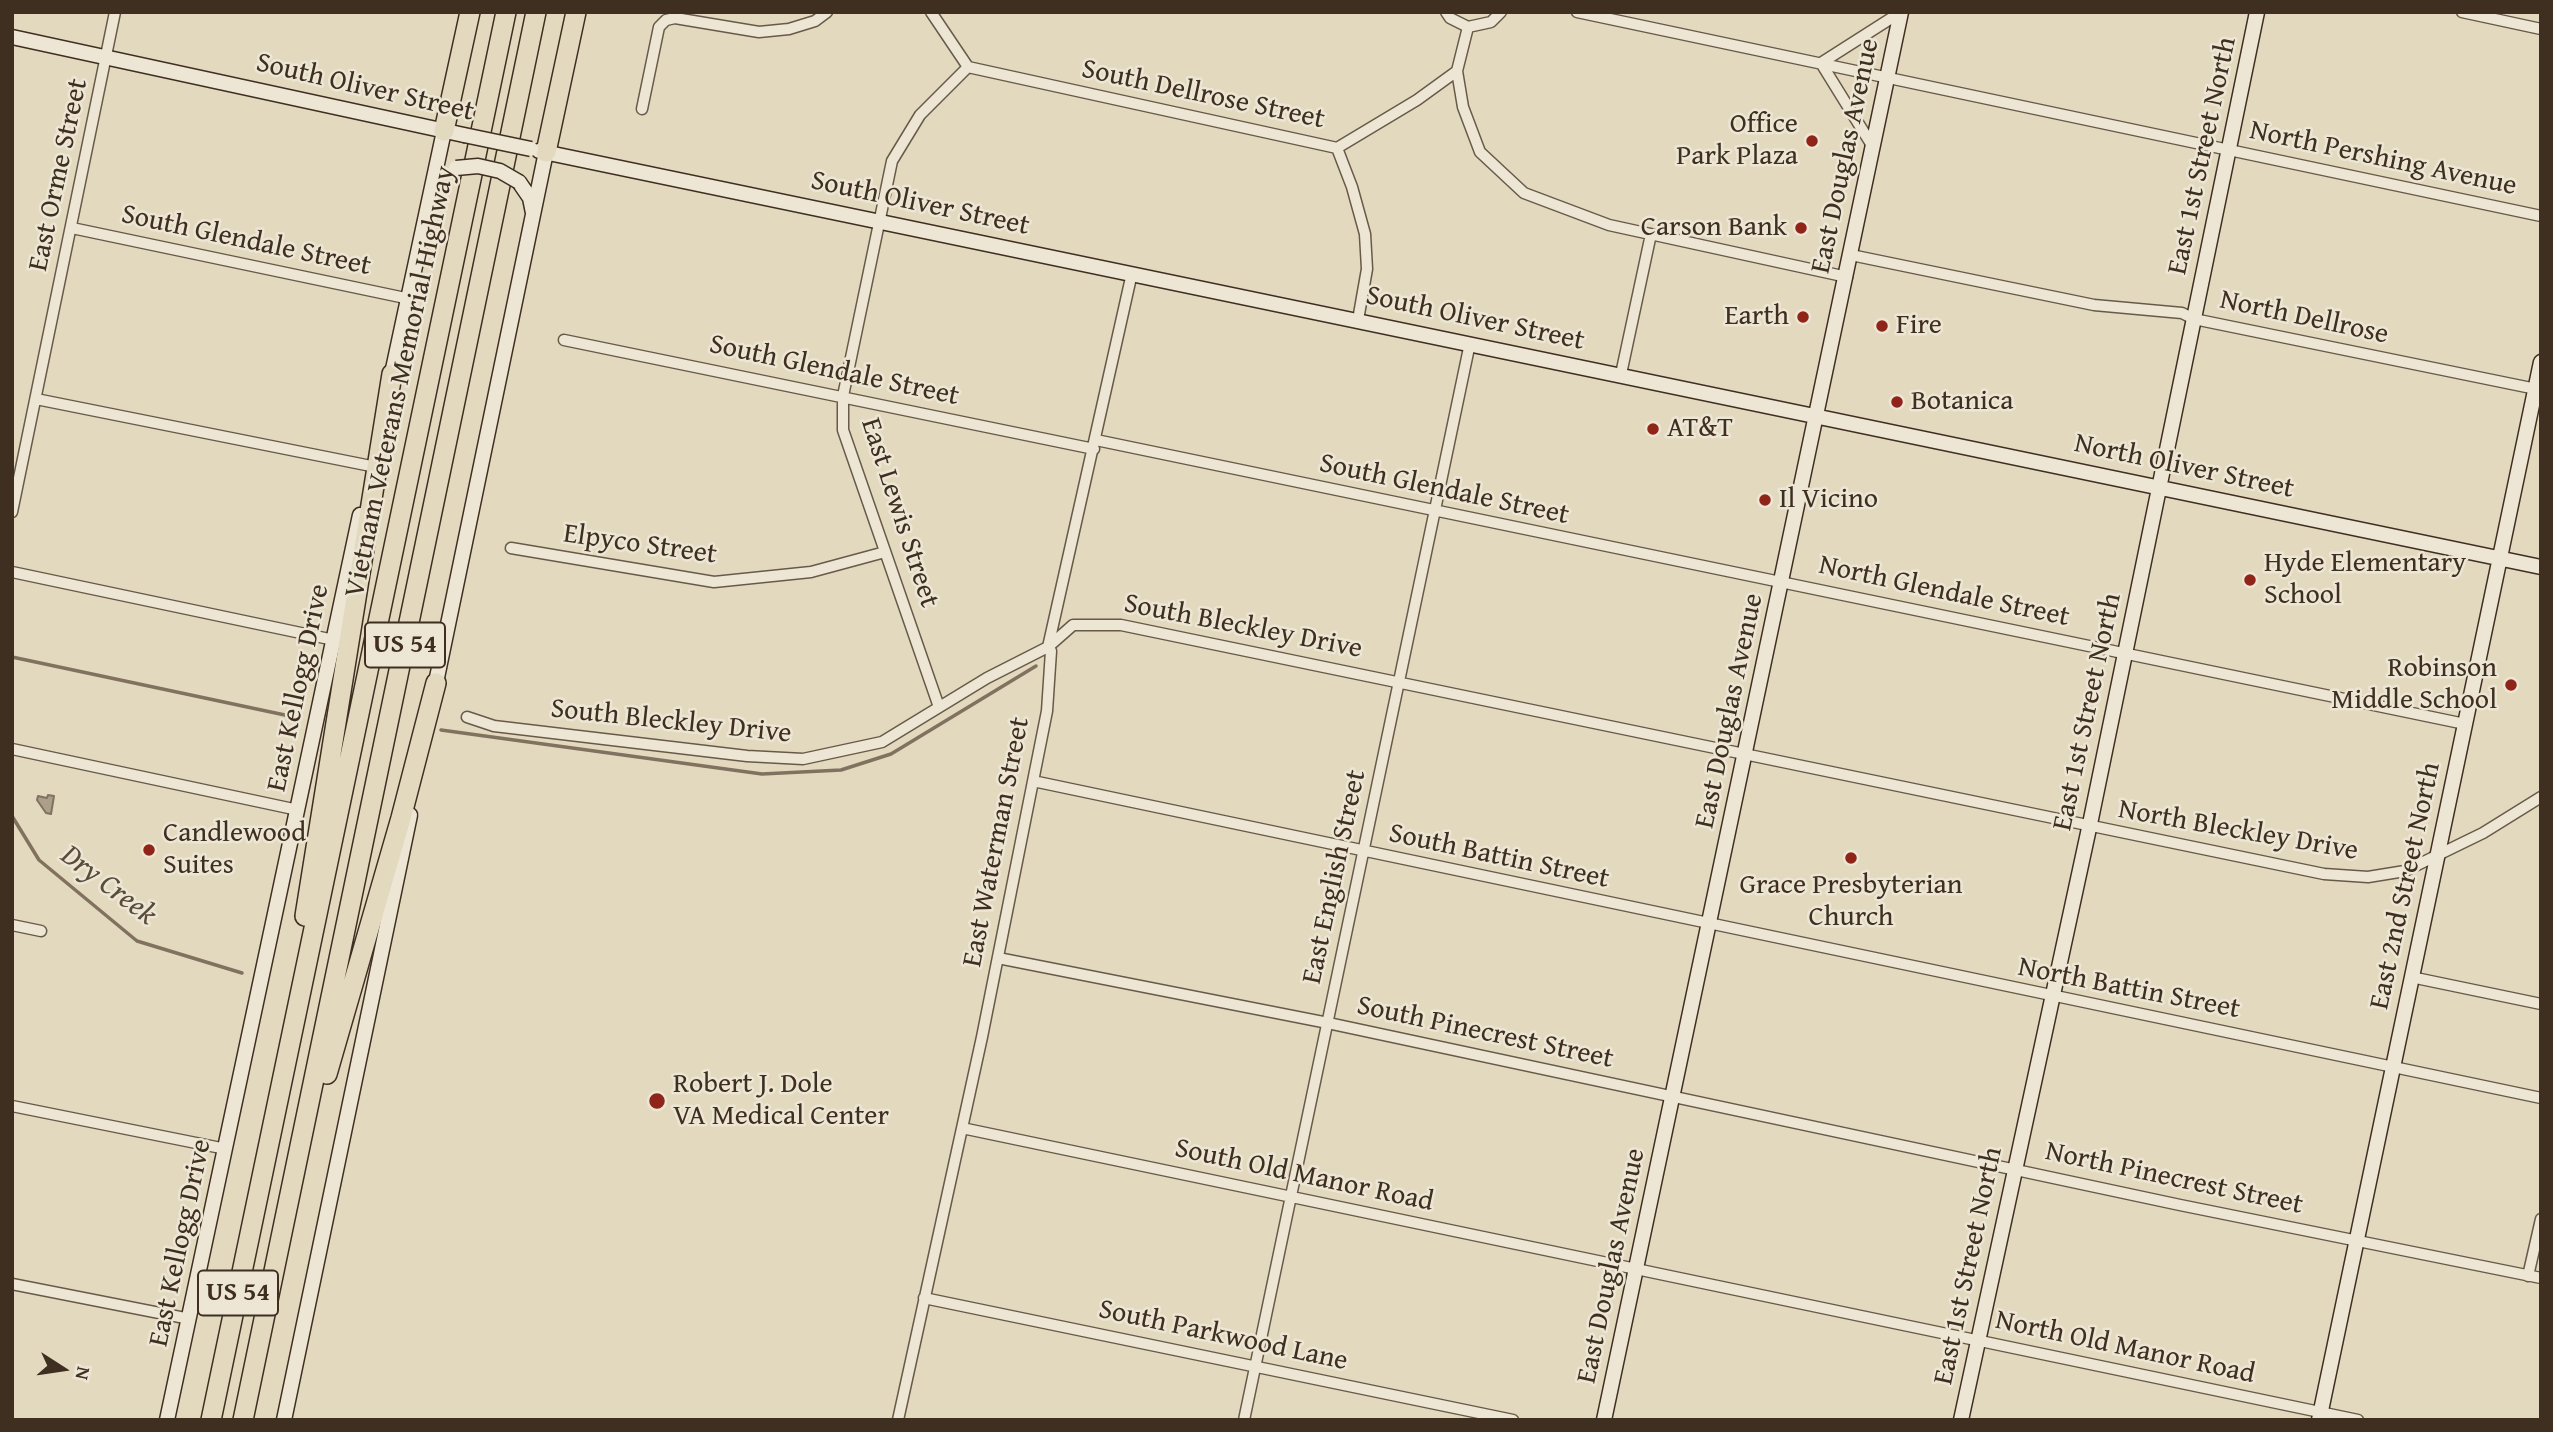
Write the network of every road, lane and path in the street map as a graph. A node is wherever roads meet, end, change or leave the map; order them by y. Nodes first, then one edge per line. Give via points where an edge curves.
1 (116, 12) edge
2 (470, 12) edge
3 (506, 12) edge
4 (536, 12) edge
5 (576, 12) edge
6 (827, 12) edge
7 (931, 12) edge
8 (1446, 12) edge
9 (1501, 12) edge
10 (1577, 12) edge
11 (1901, 12) edge
12 (2257, 12) edge
13 (2462, 12) edge
14 (1468, 27) junction
15 (2541, 29) edge
16 (12, 37) edge
17 (106, 57) junction
18 (1821, 62) junction
19 (968, 67) junction
20 (1457, 71) junction
21 (1887, 78) junction
22 (642, 109) dead end
23 (444, 131) junction
24 (1873, 147) junction
25 (1337, 148) junction
26 (2229, 150) junction
27 (538, 151) junction
28 (432, 192) junction
29 (534, 214) junction
30 (2541, 216) edge
31 (879, 221) junction
32 (72, 228) junction
33 (1651, 234) junction
34 (1851, 255) junction
35 (1132, 273) junction
36 (1847, 277) junction
37 (410, 299) junction
38 (2194, 319) junction
39 (1358, 320) junction
40 (564, 340) dead end
41 (1470, 343) junction
42 (2541, 362) edge
43 (393, 374) junction
44 (1621, 374) junction
45 (2538, 390) edge
46 (843, 396) junction
47 (36, 399) junction
48 (1818, 415) junction
49 (1095, 444) junction
50 (371, 467) junction
51 (15, 481) edge
52 (2160, 487) junction
53 (12, 512) edge
54 (1435, 512) junction
55 (512, 548) dead end
56 (885, 552) junction
57 (2500, 558) junction
58 (2541, 567) edge
59 (12, 572) edge
60 (1783, 581) junction
61 (334, 640) junction
62 (1048, 647) junction
63 (2125, 654) junction
64 (1400, 681) junction
65 (436, 683) junction
66 (939, 707) junction
67 (467, 717) dead end
68 (2465, 724) junction
69 (12, 749) edge
70 (1747, 755) junction
71 (1032, 781) junction
72 (2541, 797) edge
73 (298, 810) junction
74 (2089, 827) junction
75 (1364, 853) junction
76 (2437, 858) junction
77 (1709, 923) junction
78 (12, 925) edge
79 (41, 931) dead end
80 (998, 958) junction
81 (2412, 977) junction
82 (2052, 997) junction
83 (2541, 1004) edge
84 (1328, 1023) junction
85 (2392, 1066) junction
86 (1674, 1096) junction
87 (2541, 1098) edge
88 (12, 1105) edge
89 (961, 1128) junction
90 (226, 1149) junction
91 (264, 1166) junction
92 (2015, 1168) junction
93 (1292, 1196) junction
94 (2541, 1219) edge
95 (2356, 1241) junction
96 (1637, 1268) junction
97 (2528, 1276) junction
98 (272, 1278) junction
99 (2541, 1278) edge
100 (12, 1284) edge
101 (924, 1298) junction
102 (190, 1319) junction
103 (1979, 1340) junction
104 (1255, 1366) junction
105 (2319, 1416) edge
106 (167, 1420) edge
107 (211, 1420) edge
108 (243, 1420) edge
109 (284, 1420) edge
110 (898, 1420) edge
111 (1244, 1420) edge
112 (1513, 1420) edge
113 (1604, 1420) edge
114 (1961, 1420) edge
115 (2358, 1420) edge

1 - 17 street, East Orme Street
2 - 23 highway
3 - 91 highway, Vietnam Veterans Memorial Highway / US 54
4 - 98 highway, Vietnam Veterans Memorial Highway / US 54
5 - 27 highway
6 - 22 street via 789,29 759,32 666,20 659,27
7 - 19 street
8 - 14 street
9 - 14 street via 1491,22
10 - 18 street, North Pershing Avenue
11 - 18 street
11 - 21 main road, East Douglas Avenue
12 - 26 main road, East 1st Street North
13 - 15 street
14 - 20 street
16 - 17 main road, South Oliver Street
17 - 23 main road, South Oliver Street
17 - 32 street, East Orme Street
18 - 21 street, North Pershing Avenue
18 - 24 street
19 - 25 street, South Dellrose Street
19 - 31 street, East Lewis Street via 920,116 903,141 892,162
20 - 25 street, South Dellrose Street
20 - 33 street via 1463,107 1480,152 1524,192 1609,225
21 - 24 main road, East Douglas Avenue
21 - 26 street, North Pershing Avenue
23 - 27 main road, South Oliver Street, bridge
23 - 28 main road, East Kellogg Drive
24 - 34 main road, East Douglas Avenue
25 - 39 street via 1364,234 1367,269
26 - 30 street, North Pershing Avenue
26 - 38 main road, East 1st Street North
27 - 29 main road
27 - 31 main road, South Oliver Street
28 - 29 main road, bridge via 456,168 478,166 519,182
28 - 37 main road, East Kellogg Drive
29 - 65 main road
31 - 35 main road, South Oliver Street
31 - 46 street, East Lewis Street
32 - 37 street, South Glendale Street
32 - 47 street, East Orme Street
33 - 36 street
33 - 44 street
34 - 36 main road, East Douglas Avenue
34 - 38 street, North Dellrose via 2094,305 2182,313
35 - 39 main road, South Oliver Street
35 - 49 street, East Waterman Street
36 - 48 main road, East Douglas Avenue
37 - 43 main road, East Kellogg Drive
38 - 45 street, North Dellrose
38 - 52 main road, East 1st Street North
39 - 41 main road, South Oliver Street
40 - 46 street, South Glendale Street
41 - 44 main road, South Oliver Street
41 - 54 street, East English Street
42 - 45 main road, East 2nd Street North
43 - 50 main road, East Kellogg Drive
43 - 91 highway
44 - 48 main road, South Oliver Street
45 - 57 main road, East 2nd Street North
46 - 49 street, South Glendale Street
46 - 56 street, East Lewis Street via 844,430
47 - 50 street
47 - 51 street, East Orme Street
48 - 52 main road, North Oliver Street
48 - 60 main road, East Douglas Avenue
49 - 54 street, South Glendale Street
49 - 62 street, East Waterman Street
50 - 61 main road, East Kellogg Drive
51 - 53 street, East Orme Street
52 - 57 main road, North Oliver Street
52 - 63 main road, East 1st Street North
54 - 60 street, South Glendale Street
54 - 64 street, East English Street
55 - 56 street, Elpyco Street via 713,582 811,572
56 - 66 street, East Lewis Street
57 - 58 main road, North Oliver Street
57 - 68 main road, East 2nd Street North
59 - 61 street
60 - 63 street, North Glendale Street
60 - 70 main road, East Douglas Avenue
61 - 73 main road, East Kellogg Drive
62 - 64 street, South Bleckley Drive via 1073,625 1121,625
62 - 66 street, South Bleckley Drive
62 - 71 street, East Waterman Street via 1046,711
63 - 68 street, North Glendale Street
63 - 74 main road, East 1st Street North
64 - 70 street, South Bleckley Drive
64 - 75 street, East English Street
65 - 98 highway
65 - 109 main road
66 - 67 street, South Bleckley Drive via 882,742 803,759 494,726
68 - 76 main road, East 2nd Street North
69 - 73 street
70 - 74 street, North Bleckley Drive
70 - 77 main road, East Douglas Avenue
71 - 75 street, South Battin Street
71 - 80 street, East Waterman Street
72 - 76 street, North Bleckley Drive
73 - 90 main road, East Kellogg Drive
74 - 76 street, North Bleckley Drive via 2324,874 2368,877 2405,871
74 - 82 main road, East 1st Street North
75 - 77 street, South Battin Street
75 - 84 street, East English Street
76 - 81 main road, East 2nd Street North
77 - 82 street, North Battin Street
77 - 86 main road, East Douglas Avenue
78 - 79 street
80 - 84 street, South Pinecrest Street
80 - 89 street, East Waterman Street
81 - 83 street
81 - 85 main road, East 2nd Street North
82 - 85 street, North Battin Street
82 - 92 main road, East 1st Street North
84 - 86 street, South Pinecrest Street
84 - 93 street, East English Street
85 - 87 street, North Battin Street
85 - 95 main road, East 2nd Street North
86 - 92 street, North Pinecrest Street
86 - 96 main road, East Douglas Avenue
88 - 90 street
89 - 93 street, South Old Manor Road
89 - 101 street, East Waterman Street
90 - 102 main road, East Kellogg Drive
91 - 107 highway, Vietnam Veterans Memorial Highway / US 54
92 - 95 street, North Pinecrest Street
92 - 103 main road, East 1st Street North
93 - 96 street, South Old Manor Road
93 - 104 street, East English Street
94 - 97 street
95 - 97 street, North Pinecrest Street
95 - 105 main road, East 2nd Street North
96 - 103 street, North Old Manor Road
96 - 113 main road, East Douglas Avenue
97 - 99 street, North Pinecrest Street
98 - 108 highway, Vietnam Veterans Memorial Highway / US 54
100 - 102 street
101 - 104 street, South Parkwood Lane
101 - 110 street, East Waterman Street
102 - 106 main road, East Kellogg Drive
103 - 105 street, North Old Manor Road
103 - 114 main road, East 1st Street North
104 - 111 street, East English Street
104 - 112 street, South Parkwood Lane
105 - 115 street, North Old Manor Road

